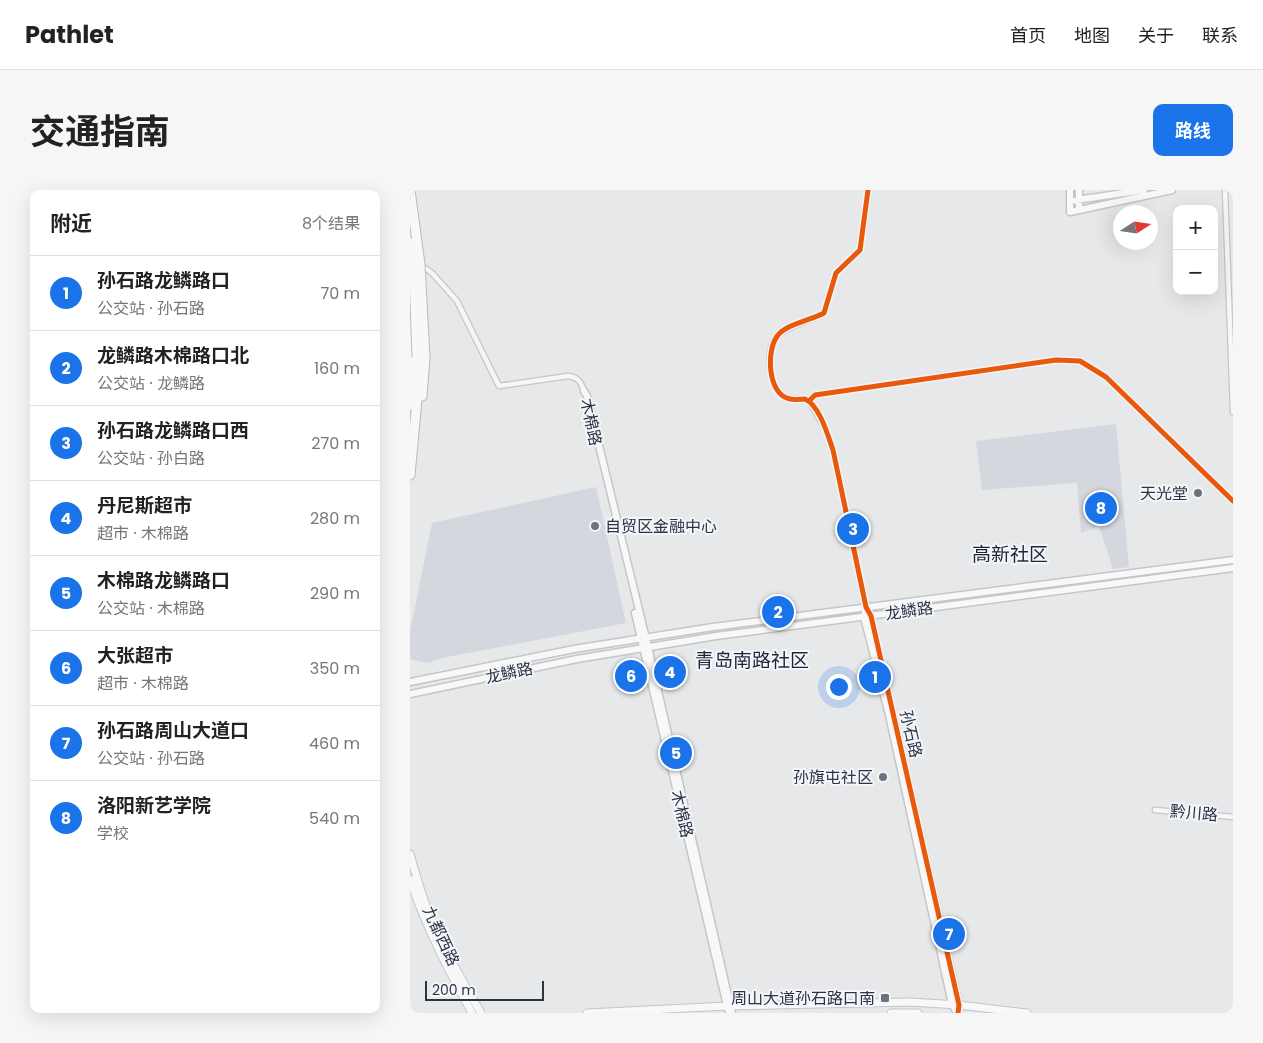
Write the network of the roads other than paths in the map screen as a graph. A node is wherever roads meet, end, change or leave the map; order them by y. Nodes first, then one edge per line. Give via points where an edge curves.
1 (410, 190) edge
2 (868, 190) edge
3 (1070, 190) edge
4 (1079, 190) edge
5 (1144, 190) edge
6 (1172, 190) edge
7 (1226, 191) edge
8 (1079, 199) junction
9 (1070, 201) junction
10 (1227, 201) junction
11 (1079, 210) junction
12 (410, 244) edge
13 (410, 257) edge
14 (410, 322) edge
15 (1233, 357) edge
16 (418, 358) edge
17 (584, 391) joint
18 (809, 401) junction
19 (410, 405) edge
20 (1233, 412) edge
21 (410, 475) edge
22 (1233, 501) edge
23 (1233, 560) edge
24 (1233, 568) edge
25 (866, 607) junction
26 (871, 616) junction
27 (864, 617) junction
28 (643, 638) junction
29 (646, 648) junction
30 (410, 682) edge
31 (410, 694) edge
32 (1155, 810) dead end
33 (1233, 817) edge
34 (410, 854) edge
35 (410, 879) edge
36 (476, 1004) junction
37 (955, 1004) junction
38 (730, 1010) edge
39 (472, 1013) edge
40 (481, 1013) edge
41 (487, 1013) edge
42 (587, 1013) edge
43 (891, 1013) edge
44 (918, 1013) edge
45 (957, 1013) edge
46 (1028, 1013) edge

1 - 16 highway, bridge via 420,264
2 - 18 street via 860,250 836,273 824,312 783,330 773,343 771,376 780,394 789,399 805,398
3 - 9 main road
4 - 8 main road
5 - 8 main road
6 - 11 main road
7 - 10 street
8 - 9 main road
8 - 11 main road
9 - 11 main road via 1070,212
10 - 15 street
10 - 20 street
12 - 16 highway, bridge
13 - 17 street via 432,274 457,301 499,386 568,376 579,380
14 - 16 highway
16 - 19 highway
16 - 21 highway
17 - 28 main road, 木棉路
18 - 22 street via 815,395 1056,360 1080,361 1106,377
18 - 25 street via 826,430 833,450
23 - 25 main road, 龙鳞路
24 - 26 main road, 龙鳞路
25 - 26 main road, 孙石路
25 - 27 main road, 孙石路
25 - 28 main road, 龙鳞路
26 - 27 main road, 龙鳞路
26 - 37 main road, 孙石路
27 - 29 main road, 龙鳞路
27 - 37 main road, 孙石路 via 890,715
28 - 29 main road, 木棉路
28 - 30 main road, 龙鳞路
29 - 31 main road, 龙鳞路
29 - 38 main road, 木棉路
32 - 33 street, 黔川路
34 - 36 main road, 九都西路 via 434,927
35 - 39 main road, 九都西路 via 429,930
36 - 40 main road, 九都西路
36 - 41 main road
37 - 38 main road via 910,1002
37 - 45 main road, 孙石路
37 - 46 main road
38 - 42 main road
43 - 44 main road

